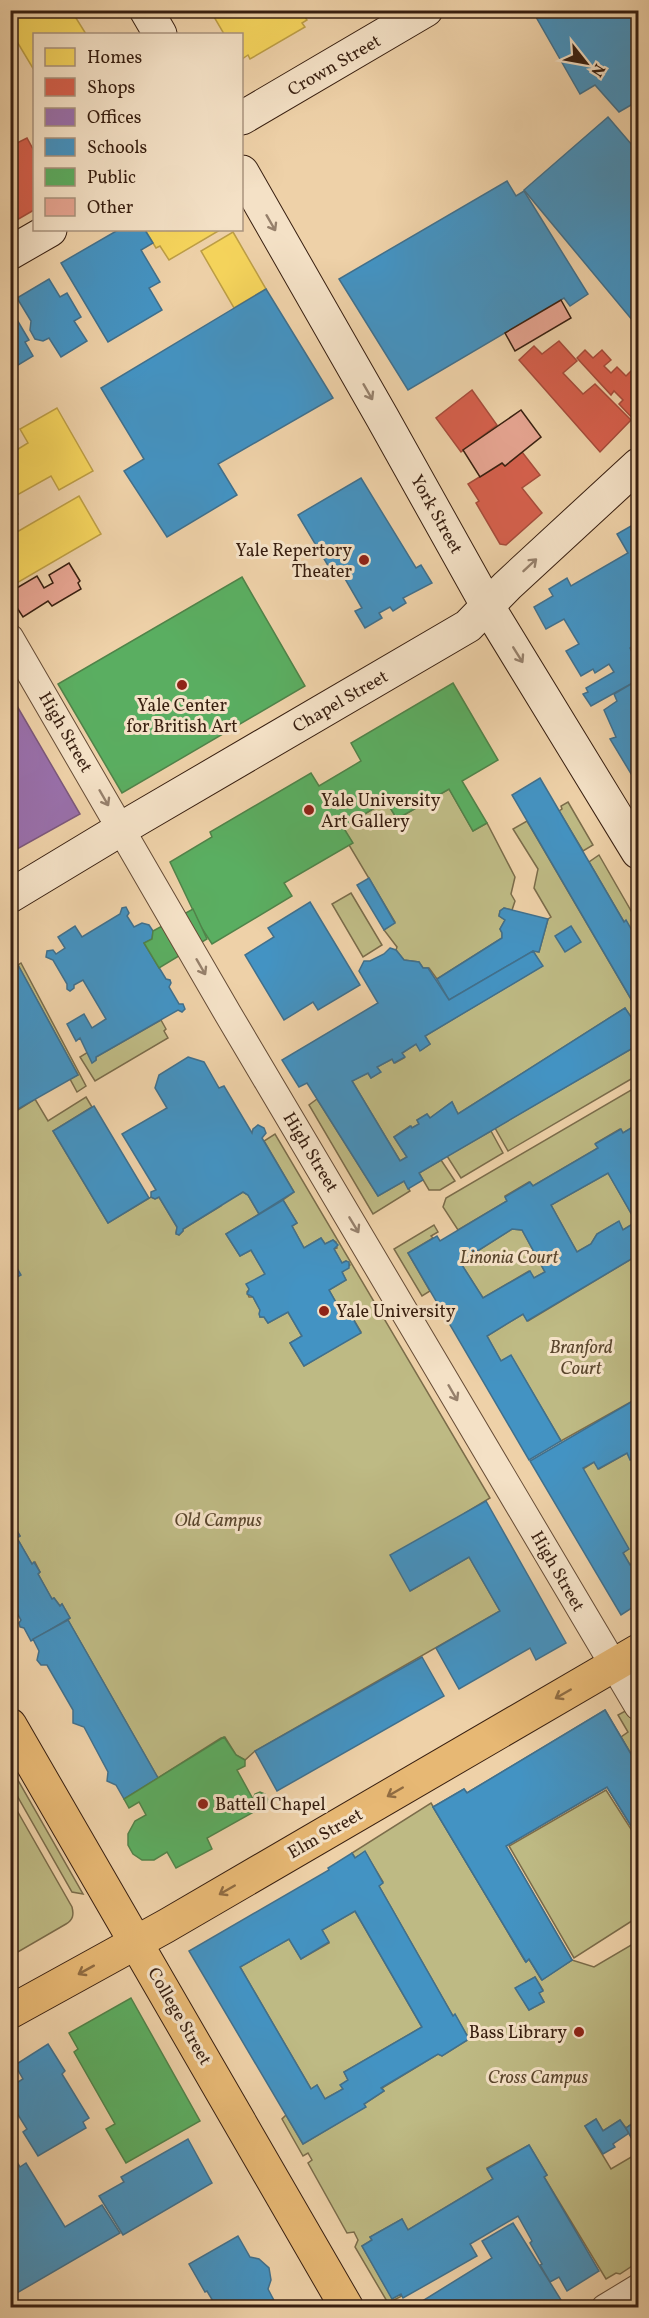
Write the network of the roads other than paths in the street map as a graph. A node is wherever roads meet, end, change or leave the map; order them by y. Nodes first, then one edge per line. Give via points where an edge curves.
1 (146, 10) edge
2 (426, 10) edge
3 (159, 33) edge
4 (243, 117) edge
5 (243, 174) edge
6 (48, 231) edge
7 (10, 253) edge
8 (639, 465) edge
9 (487, 605) junction
10 (10, 638) edge
11 (121, 829) junction
12 (639, 852) edge
13 (10, 896) edge
14 (626, 1658) edge
15 (639, 1706) edge
16 (10, 1725) edge
17 (137, 1941) junction
18 (10, 2012) edge
19 (639, 2288) edge
20 (347, 2307) edge
21 (605, 2307) edge

1 - 3 main road
2 - 4 main road, Crown Street
5 -> 9 main road, York Street
6 - 7 main road
9 -> 8 main road, Chapel Street
9 - 11 main road, Chapel Street via 468,626
9 -> 12 main road, York Street
10 -> 11 street, High Street
11 - 13 main road, Chapel Street
11 -> 14 street, High Street
14 - 15 street, High Street
14 -> 17 main road, Elm Street
16 - 17 main road, College Street
17 -> 18 main road, Elm Street
17 - 20 main road, College Street
19 - 21 street

